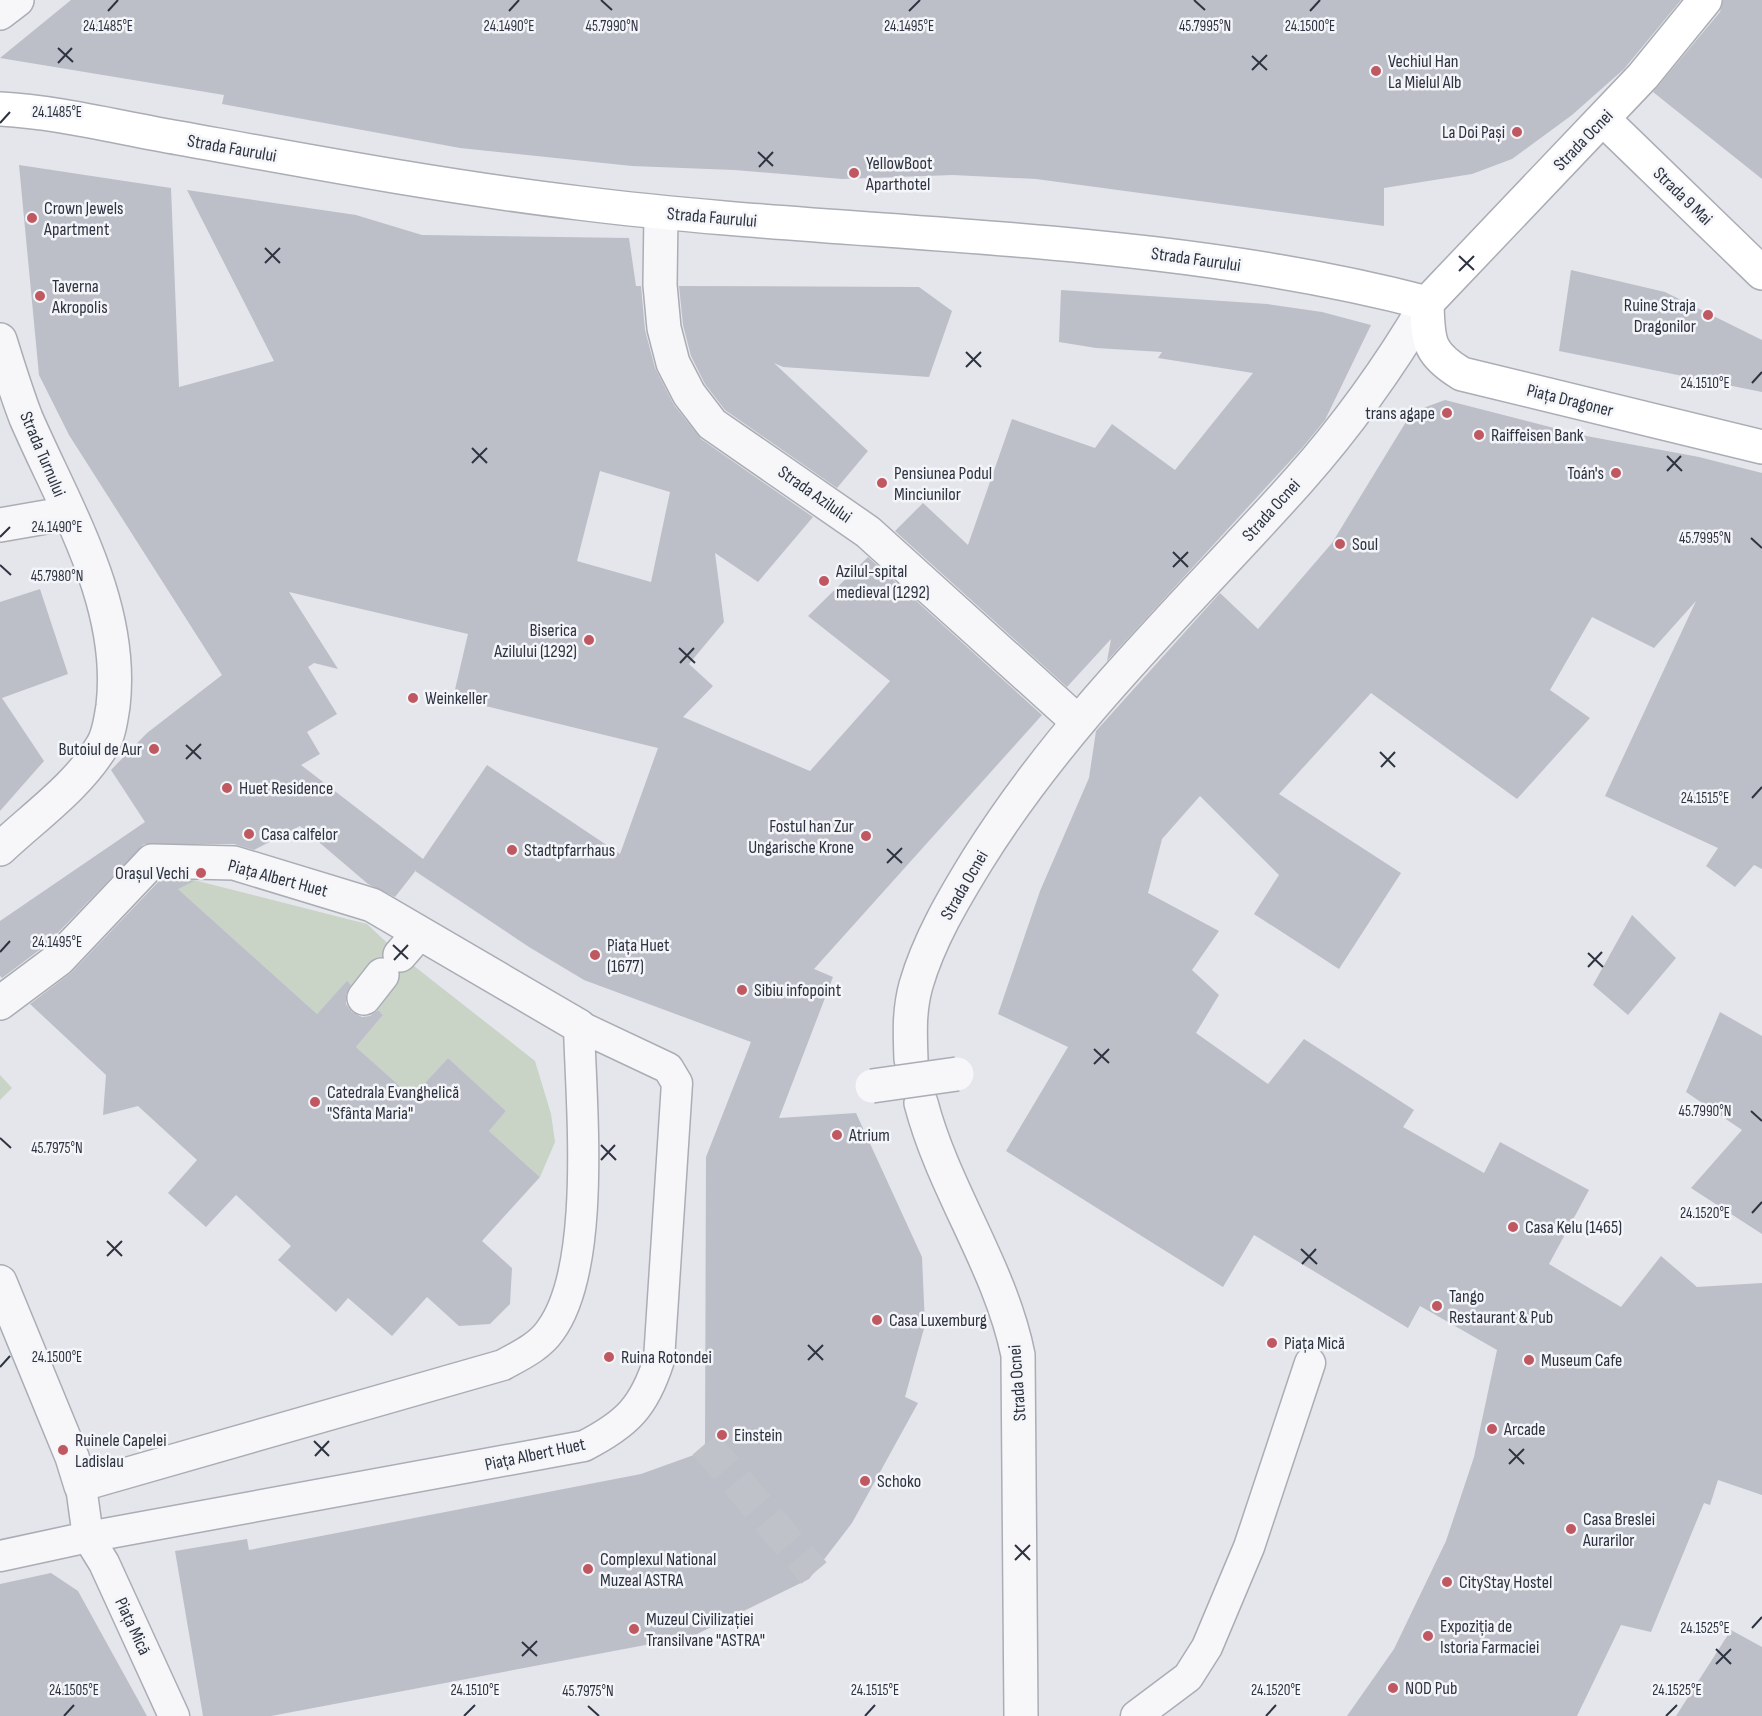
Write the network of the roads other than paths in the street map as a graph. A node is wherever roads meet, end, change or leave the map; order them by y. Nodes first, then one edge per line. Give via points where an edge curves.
1 (17, 0) edge
2 (1705, 0) edge
3 (0, 13) edge
4 (0, 109) edge
5 (1603, 119) junction
6 (661, 213) junction
7 (1762, 273) edge
8 (1427, 303) junction
9 (0, 340) edge
10 (1762, 447) edge
11 (69, 513) junction
12 (0, 525) edge
13 (1077, 721) junction
14 (0, 849) edge
15 (0, 1003) edge
16 (579, 1026) junction
17 (911, 1059) dead end
18 (957, 1074) dead end
19 (872, 1086) dead end
20 (921, 1103) dead end
21 (0, 1282) edge
22 (1310, 1364) dead end
23 (81, 1486) junction
24 (88, 1537) junction
25 (0, 1556) edge
26 (174, 1716) edge
27 (1021, 1716) edge
28 (1136, 1716) edge

1 - 3 street
2 - 5 street, Strada Ocnei
4 - 6 street, Strada Faurului via 495,193
5 - 7 street, Strada 9 Mai
5 - 8 street, Strada Ocnei
6 - 8 street, Strada Faurului via 1147,252 1291,272 1362,285
6 - 13 street, Strada Azilului via 660,285 670,351 689,394 712,424 868,532
8 - 10 street, Piața Dragoner via 1432,349 1443,363 1462,374
8 - 13 street, Strada Ocnei via 1397,355 1300,479
9 - 11 street, Strada Turnului via 25,415
11 - 12 street
11 - 14 street, Strada Turnului via 107,618 114,655 111,717 104,744 84,771
13 - 17 street, Strada Ocnei via 1030,781 954,898 916,984 910,1018
15 - 16 street, Piața Albert Huet via 59,959 152,861 234,863 372,905 391,965
16 - 23 lane via 583,1213 566,1304 550,1332 528,1352 502,1365
16 - 24 lane, Piața Albert Huet via 668,1068 678,1083 659,1360 640,1403 615,1430 584,1446
18 - 19 street, bridge
20 - 27 street, Strada Ocnei via 939,1159 1002,1298 1018,1355
21 - 23 street
22 - 28 lane via 1249,1547 1207,1647 1188,1677
23 - 24 lane
24 - 25 lane, Piața Albert Huet
24 - 26 lane, Piața Mică via 104,1563

